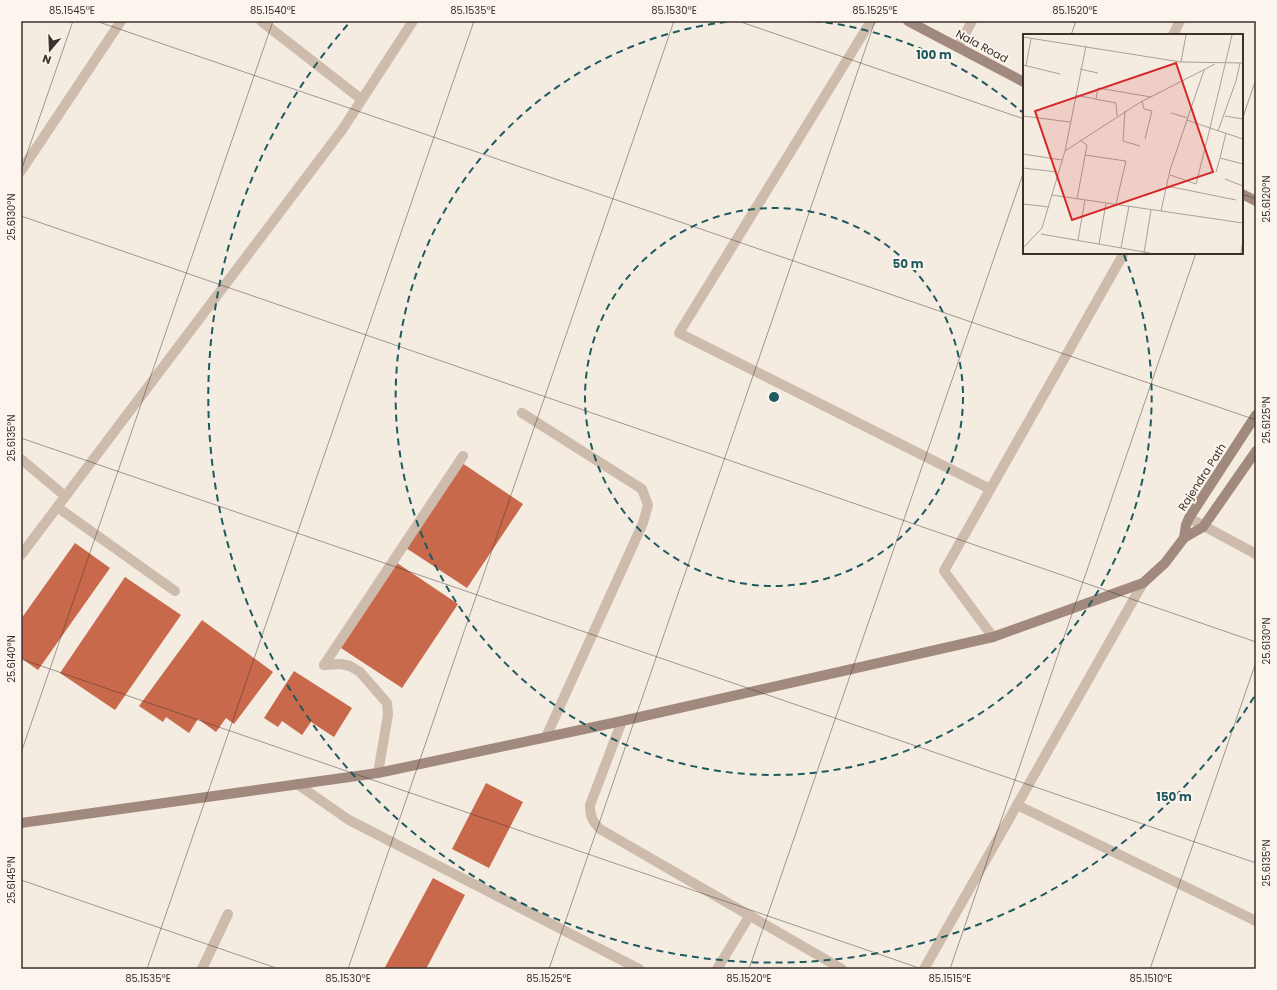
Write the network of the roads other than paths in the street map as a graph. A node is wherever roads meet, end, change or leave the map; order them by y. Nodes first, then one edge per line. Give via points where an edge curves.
1 (121, 21) edge
2 (261, 21) edge
3 (413, 21) edge
4 (871, 21) edge
5 (908, 21) edge
6 (972, 21) edge
7 (1180, 21) edge
8 (1174, 34) edge
9 (958, 47) junction
10 (1023, 81) edge
11 (361, 99) junction
12 (21, 171) edge
13 (1243, 194) edge
14 (1256, 201) edge
15 (1123, 254) edge
16 (522, 413) dead end
17 (1256, 414) edge
18 (1256, 452) edge
19 (463, 456) dead end
20 (21, 459) edge
21 (990, 490) junction
22 (65, 496) junction
23 (57, 507) junction
24 (1189, 518) junction
25 (1204, 527) junction
26 (1184, 538) junction
27 (1256, 554) edge
28 (21, 555) edge
29 (1143, 582) junction
30 (175, 590) dead end
31 (993, 637) junction
32 (622, 721) junction
33 (546, 737) junction
34 (378, 773) junction
35 (297, 784) junction
36 (1017, 805) junction
37 (21, 823) edge
38 (228, 914) dead end
39 (750, 915) junction
40 (1256, 921) edge
41 (202, 969) edge
42 (639, 969) edge
43 (717, 969) edge
44 (842, 969) edge
45 (924, 969) edge

1 - 12 street
2 - 11 street
3 - 11 street
4 - 21 street via 679,332
5 - 9 main road, Nala Road
6 - 9 street
7 - 8 street
9 - 10 main road, Nala Road
11 - 22 street via 342,130
13 - 14 main road
15 - 21 street
16 - 33 street via 642,489 648,505 643,523
17 - 24 main road, Rajendra Path
18 - 25 main road
19 - 34 street via 324,665 350,666 360,672 387,702 388,716
20 - 22 street
21 - 31 street via 944,570
22 - 23 street
23 - 28 street
23 - 30 street
24 - 25 street
24 - 26 main road, Rajendra Path
25 - 26 main road
25 - 27 street
26 - 29 main road via 1165,563
29 - 31 main road
29 - 36 street
31 - 32 main road
32 - 33 main road
32 - 39 street via 590,805 593,822 600,829
33 - 34 main road
34 - 35 main road
35 - 37 main road
35 - 42 street via 349,820
36 - 40 street
36 - 45 street
38 - 41 street
39 - 43 street
39 - 44 street

